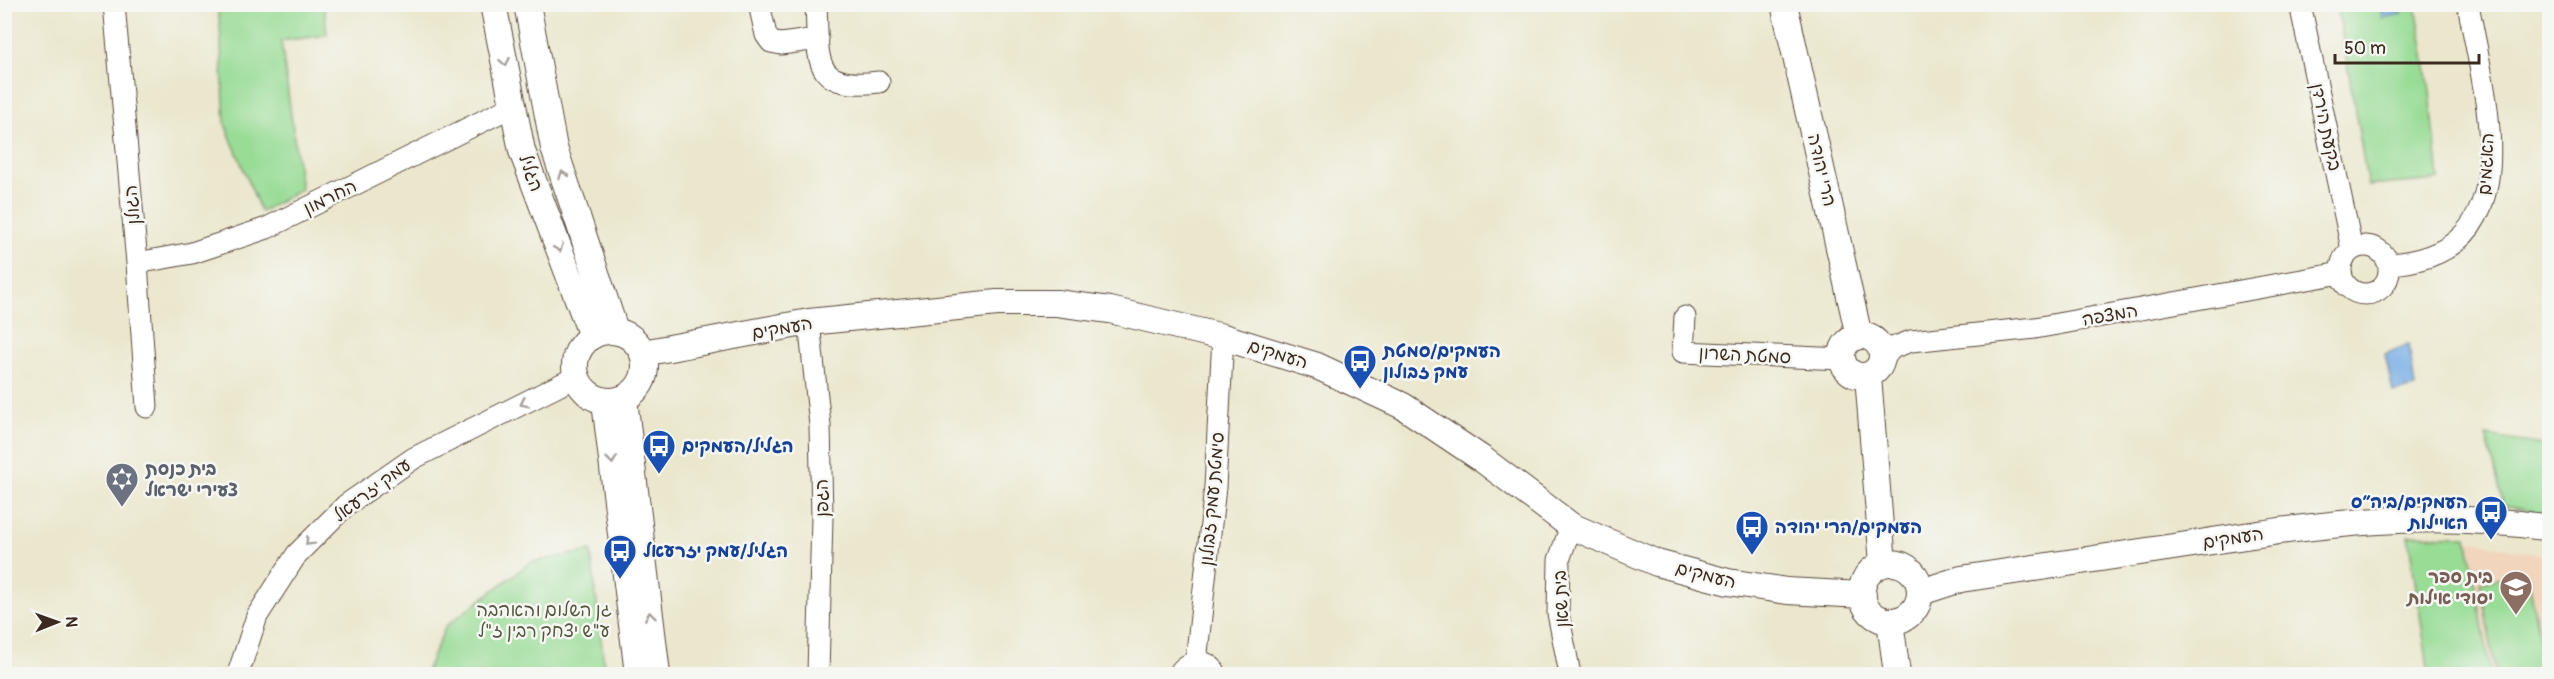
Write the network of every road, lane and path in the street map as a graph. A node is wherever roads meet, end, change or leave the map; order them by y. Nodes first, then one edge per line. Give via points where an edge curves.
1 (114, 4) edge
2 (493, 4) edge
3 (527, 4) edge
4 (759, 4) edge
5 (816, 4) edge
6 (1784, 4) edge
7 (2300, 4) edge
8 (2468, 4) edge
9 (818, 39) junction
10 (879, 82) dead end
11 (513, 106) junction
12 (2352, 249) junction
13 (137, 263) junction
14 (2389, 264) junction
15 (2341, 273) junction
16 (1685, 317) dead end
17 (809, 322) junction
18 (603, 333) junction
19 (1859, 336) junction
20 (1223, 337) junction
21 (643, 353) junction
22 (1842, 359) junction
23 (1875, 368) junction
24 (576, 377) junction
25 (614, 400) junction
26 (147, 407) dead end
27 (1571, 526) junction
28 (2550, 528) edge
29 (1883, 564) junction
30 (1921, 592) junction
31 (1863, 595) junction
32 (1890, 621) junction
33 (1196, 662) junction
34 (238, 675) edge
35 (638, 675) edge
36 (657, 675) edge
37 (818, 675) edge
38 (1179, 675) edge
39 (1216, 675) edge
40 (1570, 675) edge
41 (1897, 675) edge

1 - 13 street, הגולן
2 -> 11 street, הגליל
18 -> 3 street, הגליל via 554,148
4 - 9 street via 765,35 771,42
5 - 9 street
6 - 19 street, הרי יהודה
7 - 12 street, בקעת הירדן
8 - 14 street, האגמים via 2487,112 2489,170 2484,204 2457,243 2422,261
9 - 10 street via 824,72 833,80 854,84
11 - 13 street, החרמון via 267,228 192,253
11 -> 18 street, הגליל via 522,151
12 - 14 street via 2375,247
12 - 15 street via 2343,260
13 - 26 street, הגולן
14 - 15 street via 2386,283 2367,294 2349,288
15 - 23 street, המצפה via 2035,328 1911,341 1892,348
16 - 22 street, סמטת השרון via 1683,352
17 - 20 street, העמקים via 996,303 1057,303 1110,310
17 - 21 street, העמקים
17 - 37 street, הגפן via 820,436
18 - 21 street via 627,335
18 - 24 street via 582,344 576,355
19 - 22 street via 1848,342
19 - 23 street via 1870,337 1879,344
20 - 27 street, העמקים via 1317,366 1403,406
20 - 33 street, סימטת עמק זבולון via 1215,487
21 - 25 street via 644,378 638,389
22 - 23 street via 1854,375
23 - 29 street
24 - 25 street via 591,396
24 -> 34 street, עמק יזרעאל via 414,458 346,505 297,554 262,608
25 -> 35 street
36 -> 25 street
27 - 31 street, העמקים via 1657,563 1728,582 1787,591
27 - 40 street, בית שאן via 1559,560 1558,603
28 - 30 street, העמקים via 2434,517 2326,524 1961,579
29 - 30 street via 1909,568
29 - 31 street via 1867,576
30 - 32 street via 1909,615
31 - 32 street via 1870,611
32 - 41 street
33 - 38 street via 1184,667
33 - 39 street via 1209,665

